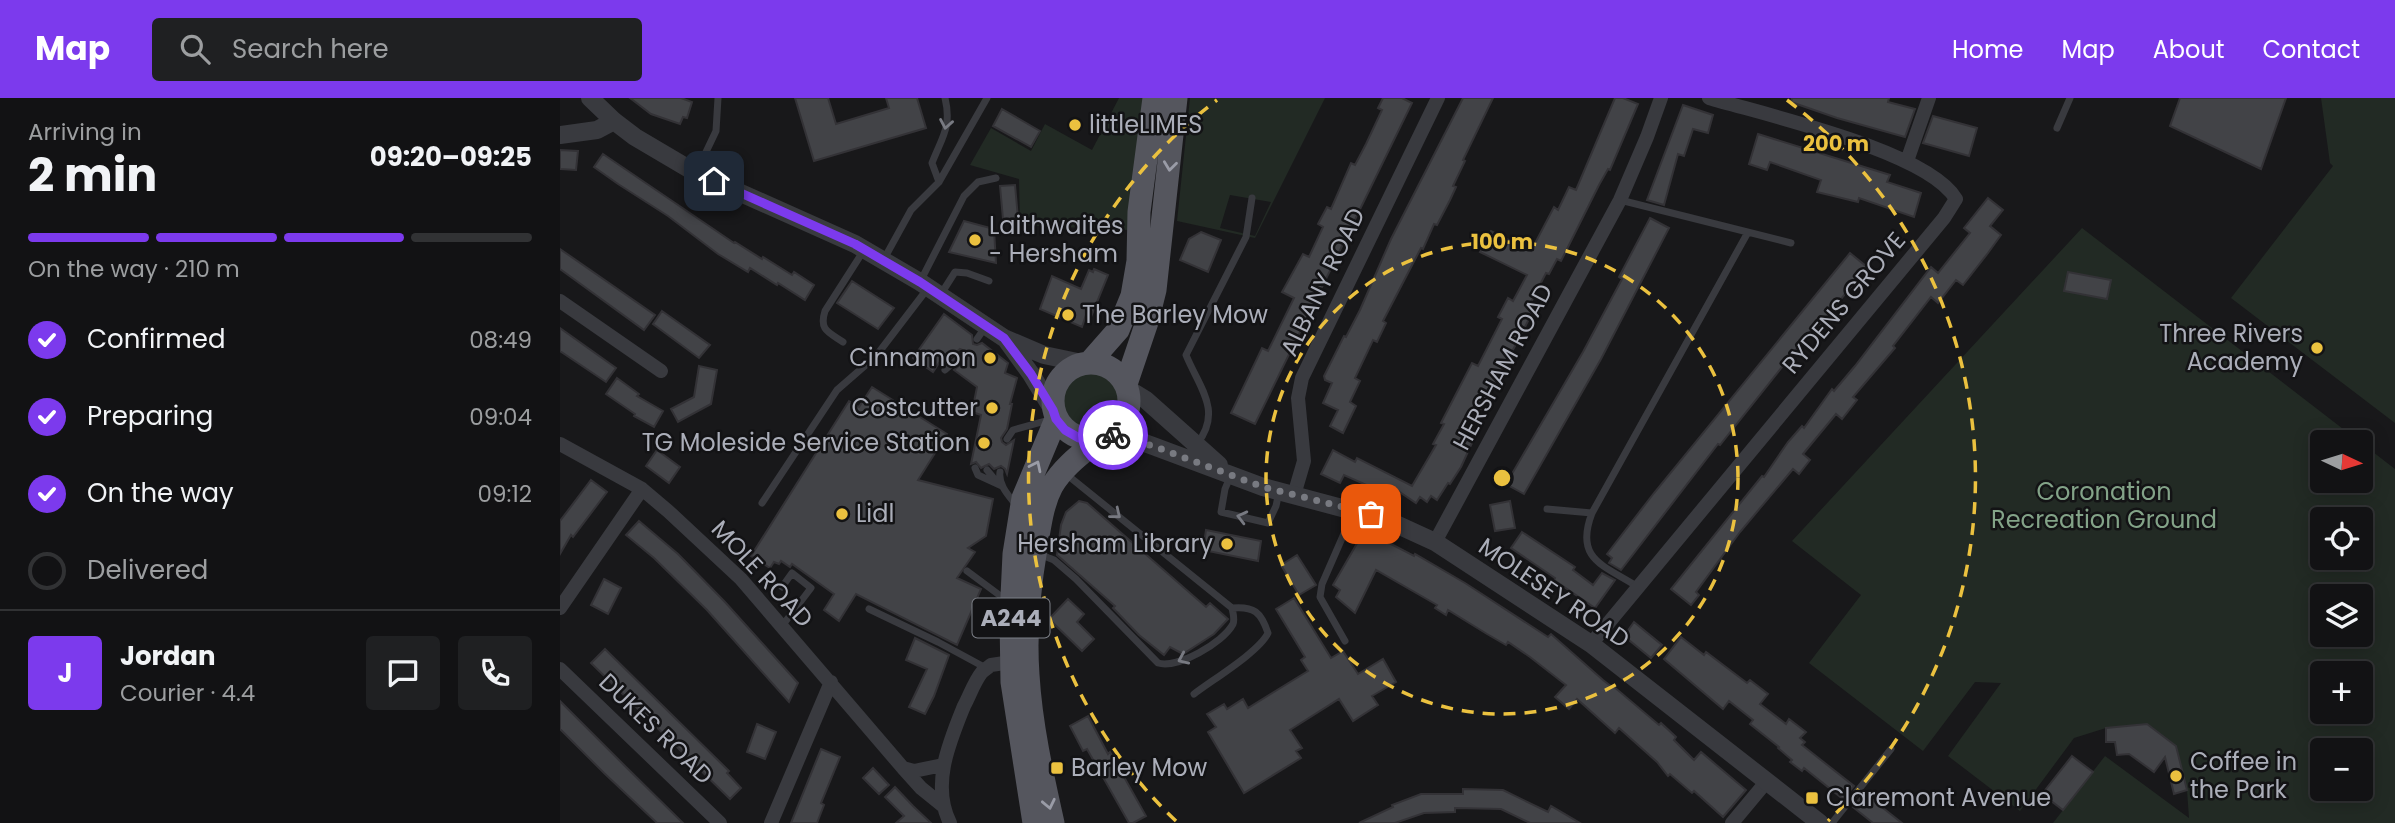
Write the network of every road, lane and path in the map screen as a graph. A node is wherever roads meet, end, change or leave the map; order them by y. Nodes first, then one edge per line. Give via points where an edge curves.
1 (590, 98) edge
2 (718, 98) edge
3 (945, 98) edge
4 (987, 98) edge
5 (1154, 98) edge
6 (1176, 98) edge
7 (1438, 98) edge
8 (1661, 98) edge
9 (1709, 98) edge
10 (1929, 98) edge
11 (2070, 98) edge
12 (614, 121) junction
13 (2057, 128) dead end
14 (560, 135) edge
15 (1907, 161) junction
16 (696, 173) junction
17 (996, 178) dead end
18 (940, 182) junction
19 (1252, 198) dead end
20 (1620, 201) junction
21 (1747, 234) junction
22 (1791, 243) dead end
23 (865, 250) junction
24 (883, 260) junction
25 (989, 281) dead end
26 (930, 288) junction
27 (560, 302) edge
28 (1004, 338) junction
29 (843, 342) dead end
30 (962, 355) dead end
31 (1086, 363) junction
32 (945, 370) dead end
33 (661, 371) dead end
34 (1127, 386) junction
35 (1055, 415) junction
36 (1009, 433) dead end
37 (1104, 438) junction
38 (560, 444) edge
39 (1192, 453) junction
40 (975, 468) dead end
41 (987, 470) dead end
42 (1063, 471) junction
43 (1000, 472) dead end
44 (1229, 473) junction
45 (1002, 486) junction
46 (642, 489) junction
47 (1286, 493) junction
48 (762, 503) dead end
49 (1355, 509) junction
50 (1547, 509) dead end
51 (1020, 512) junction
52 (1592, 513) junction
53 (1435, 542) junction
54 (1035, 553) junction
55 (967, 571) dead end
56 (782, 587) dead end
57 (1638, 587) junction
58 (1012, 606) junction
59 (560, 608) edge
60 (1232, 608) junction
61 (869, 609) dead end
62 (782, 626) junction
63 (1345, 641) dead end
64 (1591, 643) junction
65 (1011, 662) junction
66 (560, 668) edge
67 (986, 668) junction
68 (832, 677) junction
69 (1194, 694) dead end
70 (1891, 749) dead end
71 (943, 765) junction
72 (903, 768) junction
73 (1767, 782) junction
74 (942, 805) junction
75 (720, 823) edge
76 (771, 823) edge
77 (950, 823) edge
78 (1034, 823) edge
79 (1053, 823) edge
80 (1732, 823) edge
81 (1820, 823) edge
82 (1832, 823) edge

1 - 12 street
2 - 16 lane via 716,131
3 -> 18 lane via 948,126 932,163
4 - 18 lane
5 - 31 main road via 1132,296 1118,330
6 -> 34 main road via 1155,290
7 - 47 street, ALBANY ROAD via 1301,379 1298,398 1304,464
8 - 20 street, HERSHAM ROAD
9 - 15 street, RYDENS GROVE
10 - 15 street
11 - 13 lane
12 - 14 street via 597,130
12 - 16 street
15 - 57 street, RYDENS GROVE via 1949,188 1956,200
16 - 23 street
17 - 26 lane via 978,182 964,196
18 - 24 lane via 911,210
19 - 39 lane via 1246,237 1186,355 1209,407 1208,426
20 - 21 lane
20 - 53 street, HERSHAM ROAD
21 - 22 lane
21 - 52 lane
23 - 24 street
23 - 29 lane via 821,321
24 - 26 street
25 - 26 lane via 955,272
26 - 28 street via 981,332
26 - 48 lane via 876,356 837,390
27 - 33 street
28 - 31 street via 1044,355
28 - 35 street
30 - 32 lane
31 - 34 main road via 1112,368
31 - 35 main road via 1071,368 1060,381 1053,399
34 - 37 main road via 1127,412 1119,428
34 - 39 street, MOLESEY ROAD via 1146,400
35 - 36 lane
35 - 37 main road via 1079,438
51 -> 35 main road, A244
37 - 39 street, MOLESEY ROAD via 1131,438
37 - 42 main road, A244
38 - 46 street, MOLE ROAD
39 - 44 street, MOLESEY ROAD
40 - 45 lane via 978,475
41 - 45 lane
42 - 54 main road, A244 via 1045,500
42 -> 60 lane
43 - 45 lane
44 - 47 street, MOLESEY ROAD
47 -> 44 lane via 1268,523 1221,512
45 - 51 lane
46 - 59 street
46 - 62 street, MOLE ROAD via 741,579
47 - 49 street, MOLESEY ROAD
49 - 53 street, MOLESEY ROAD
49 - 63 lane via 1320,597
50 - 52 lane
51 - 58 main road, A244
52 - 57 lane via 1586,530 1590,555
53 - 64 street, MOLESEY ROAD
60 -> 54 lane via 1233,624 1216,642 1166,666 1157,663 1054,560
54 -> 79 main road, A244 via 1028,675
55 - 58 lane
56 - 62 lane via 792,573 811,588
57 - 64 street, RYDENS GROVE
58 - 65 main road, A244
60 - 69 lane via 1252,608 1268,633 1265,640
61 - 67 lane
62 - 68 street, MOLE ROAD
64 - 73 street, MOLESEY ROAD
65 - 67 street
65 - 78 main road, A244
66 - 75 street, DUKES ROAD
67 - 71 street via 965,705
68 - 72 street, MOLE ROAD
68 - 76 street
70 - 82 lane
71 - 72 street via 914,771
71 - 74 street
72 - 74 street, MOLE ROAD
73 - 80 street
73 - 81 street, MOLESEY ROAD
74 - 77 street

